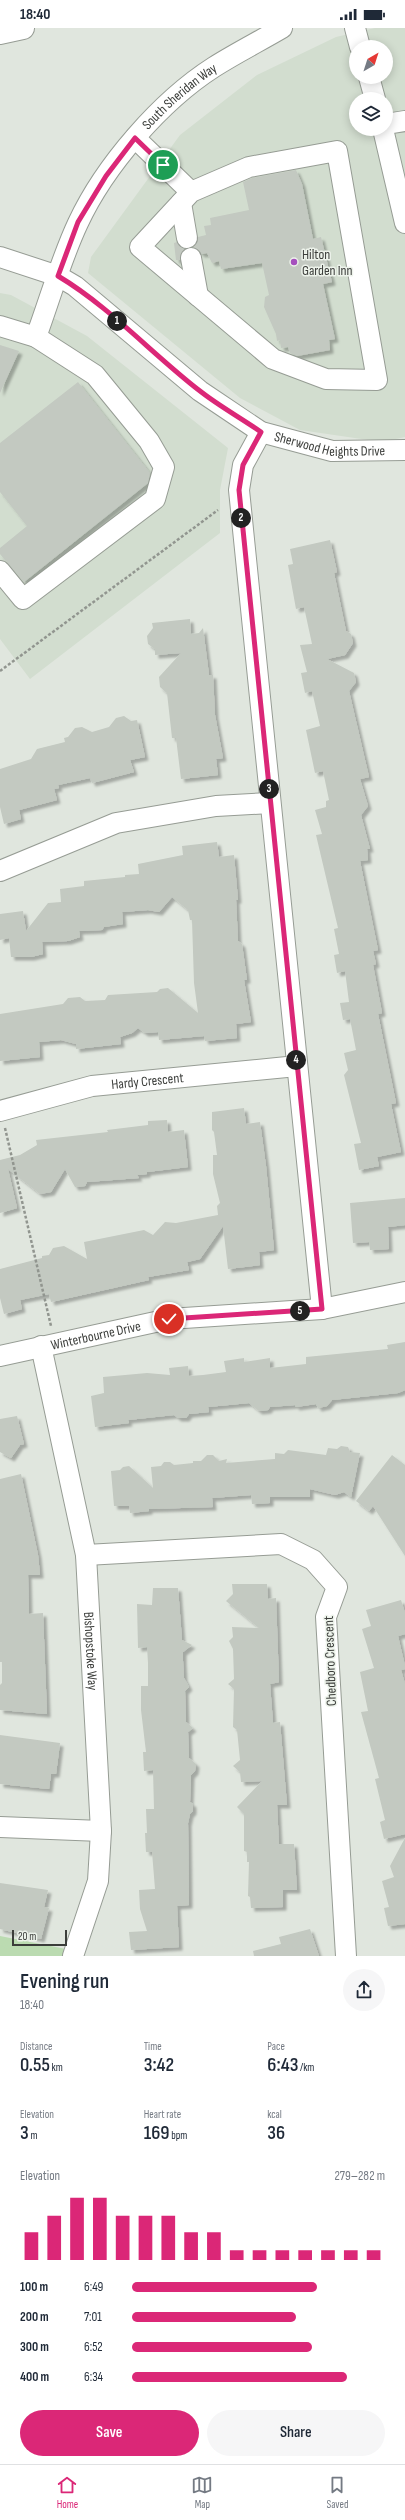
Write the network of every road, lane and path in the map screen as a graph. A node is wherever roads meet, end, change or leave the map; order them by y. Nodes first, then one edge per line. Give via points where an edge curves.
1 (22, 28) edge
2 (282, 28) edge
3 (355, 28) edge
4 (0, 33) edge
5 (358, 40) edge
6 (405, 121) edge
7 (393, 123) edge
8 (385, 136) edge
9 (135, 138) junction
10 (186, 198) junction
11 (405, 223) edge
12 (187, 238) dead end
13 (0, 257) edge
14 (191, 258) dead end
15 (58, 276) junction
16 (198, 296) junction
17 (0, 326) edge
18 (36, 337) junction
19 (261, 432) junction
20 (405, 450) edge
21 (218, 510) dead end
22 (0, 571) edge
23 (0, 671) edge
24 (270, 803) junction
25 (0, 871) edge
26 (297, 1066) junction
27 (0, 1110) edge
28 (405, 1292) edge
29 (322, 1309) junction
30 (48, 1345) junction
31 (0, 1356) edge
32 (86, 1555) junction
33 (0, 1827) edge
34 (101, 1831) junction
35 (73, 1956) edge
36 (346, 1956) edge

1 - 4 highway
2 - 9 street, South Sheridan Way via 214,67 184,89
3 - 5 street
6 - 7 street
8 - 11 street
9 - 10 street
9 - 15 street, South Sheridan Way via 106,176 78,222
10 - 12 street
10 - 16 street via 140,248
10 - 16 street via 249,167 337,151 377,380 326,379 273,360
13 - 15 street, Sherwood Heights Drive
14 - 16 street
15 - 18 street, South Sheridan Way
15 - 19 street, Sherwood Heights Drive via 87,295 200,391
17 - 18 street
18 - 22 street via 95,375 149,440 164,467 155,499 23,599
19 - 20 street, Sherwood Heights Drive via 332,451
19 - 24 street via 243,465 239,490
21 - 23 path
24 - 25 street via 216,806 116,823
24 - 26 street
26 - 27 street, Hardy Crescent via 92,1086
26 - 29 street
27 - 30 path
28 - 29 street, Winterbourne Drive
29 - 30 street, Winterbourne Drive via 169,1319
30 - 31 street, Winterbourne Drive
30 - 32 street, Bishopstoke Way
32 - 34 street, Bishopstoke Way
32 - 36 street, Chedboro Crescent via 281,1544 313,1560 337,1587 326,1617
33 - 34 street
34 - 35 street, Bishopstoke Way via 98,1881

